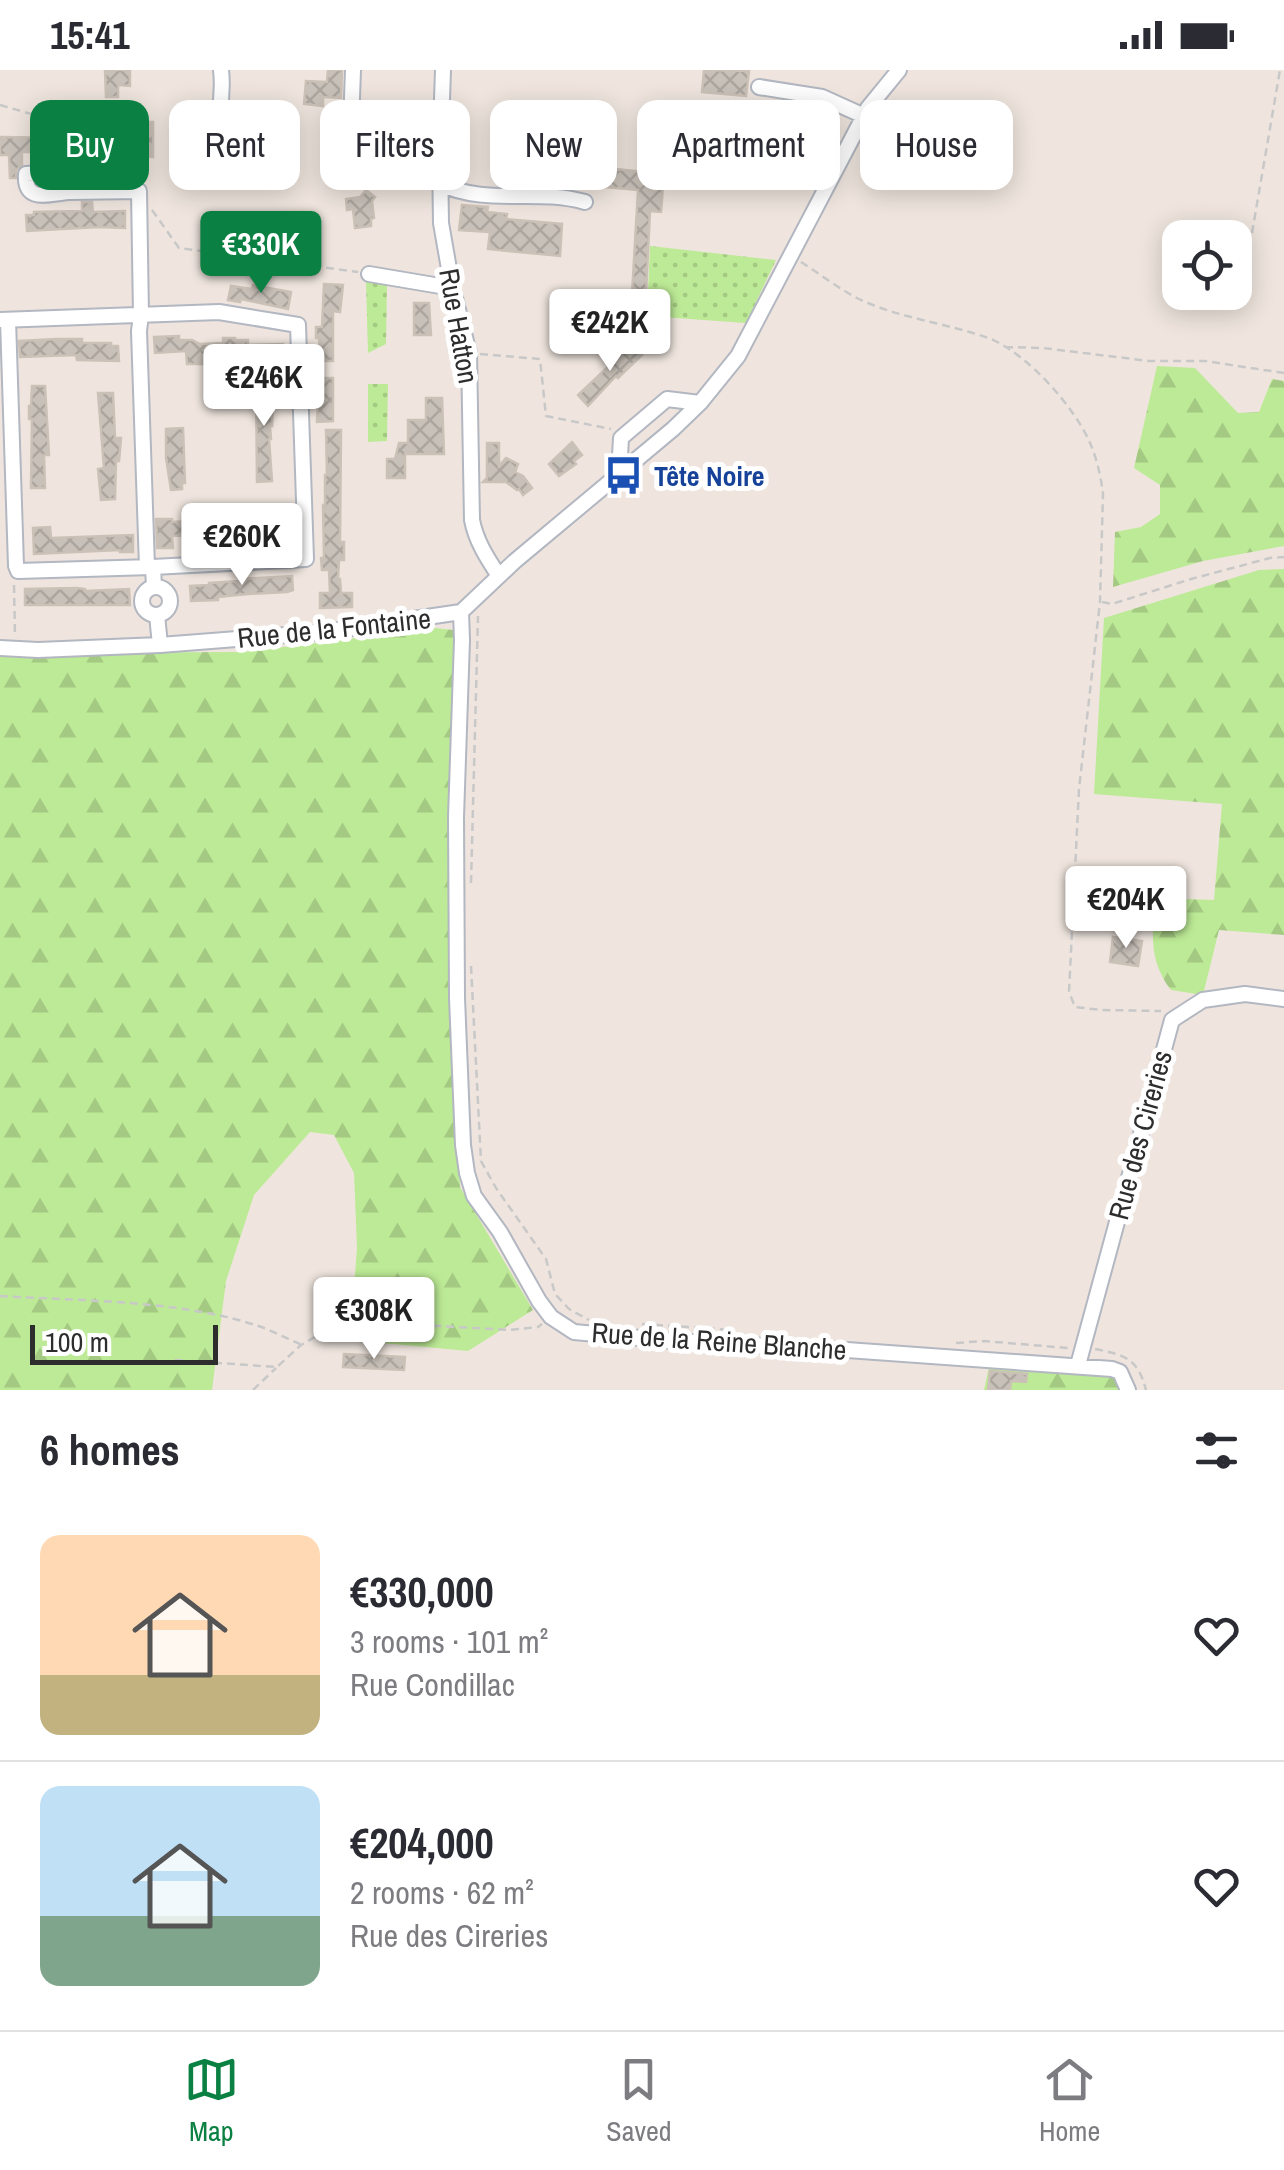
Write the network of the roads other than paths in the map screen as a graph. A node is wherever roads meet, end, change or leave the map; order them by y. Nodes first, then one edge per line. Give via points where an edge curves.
1 (221, 70) edge
2 (353, 70) edge
3 (442, 70) edge
4 (899, 70) edge
5 (760, 87) dead end
6 (221, 100) edge
7 (352, 100) edge
8 (441, 100) edge
9 (876, 100) edge
10 (860, 114) edge
11 (860, 124) edge
12 (440, 190) edge
13 (453, 190) edge
14 (68, 192) dead end
15 (584, 202) dead end
16 (369, 274) road end
17 (452, 288) junction
18 (136, 315) junction
19 (4, 320) edge
20 (700, 403) junction
21 (619, 473) junction
22 (146, 568) junction
23 (499, 576) junction
24 (461, 612) junction
25 (160, 645) junction
26 (0, 648) edge
27 (1284, 998) edge
28 (1078, 1365) junction
29 (1128, 1390) edge

1 - 6 street
2 - 7 street
3 - 8 street, Rue Hatton
4 - 9 street, Rue de la Fontaine
5 - 10 street via 822,97
11 - 20 street, Rue de la Fontaine via 738,356
12 - 17 street, Rue Hatton
13 - 15 street
14 - 18 street via 138,191
16 - 17 street
17 - 23 street, Rue Hatton via 469,353 474,533
18 - 19 street
18 - 22 street
18 - 22 street via 219,312 298,325 306,559
19 - 22 street via 18,571
20 - 21 street, Rue de la Fontaine
20 - 21 street via 667,400 621,438
21 - 23 street, Rue de la Fontaine
22 - 25 street via 170,600 157,615
23 - 24 street, Rue de la Fontaine
24 - 25 street, Rue de la Fontaine via 325,632
24 - 28 street, Rue de la Reine Blanche via 457,1014 465,1159 474,1196 551,1317 574,1332
25 - 26 street, Rue de la Fontaine
27 - 28 street, Rue des Cireries via 1203,1000 1172,1020
28 - 29 street, Rue de la Reine Blanche via 1112,1368

